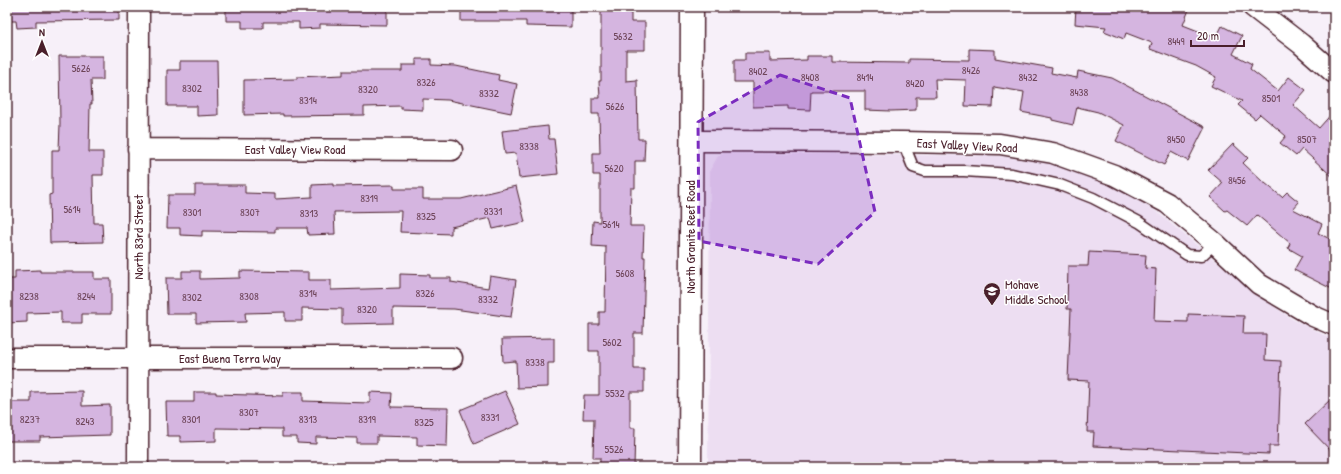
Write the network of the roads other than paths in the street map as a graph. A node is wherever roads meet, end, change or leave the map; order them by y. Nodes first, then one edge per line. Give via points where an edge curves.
1 (139, 7) edge
2 (692, 7) edge
3 (1253, 7) edge
4 (1334, 73) edge
5 (691, 141) junction
6 (903, 142) junction
7 (138, 149) junction
8 (452, 150) dead end
9 (1215, 243) junction
10 (1334, 325) edge
11 (7, 358) edge
12 (137, 358) junction
13 (452, 358) dead end
14 (138, 467) edge
15 (690, 467) edge

1 - 7 street, North 83rd Street
2 - 5 street, North Granite Reef Road
3 - 4 street
5 - 6 street, East Valley View Road
5 - 15 street, North Granite Reef Road
6 - 9 street, East Valley View Road via 1000,144 1053,153 1114,175 1167,203
6 - 9 lane via 913,167 925,171 1012,174 1060,185 1093,198 1139,222 1187,255 1201,256
7 - 8 street, East Valley View Road
7 - 12 street, North 83rd Street
9 - 10 street, East Valley View Road via 1258,284 1313,316
11 - 12 street, East Buena Terra Way
12 - 13 street, East Buena Terra Way
12 - 14 street, North 83rd Street

